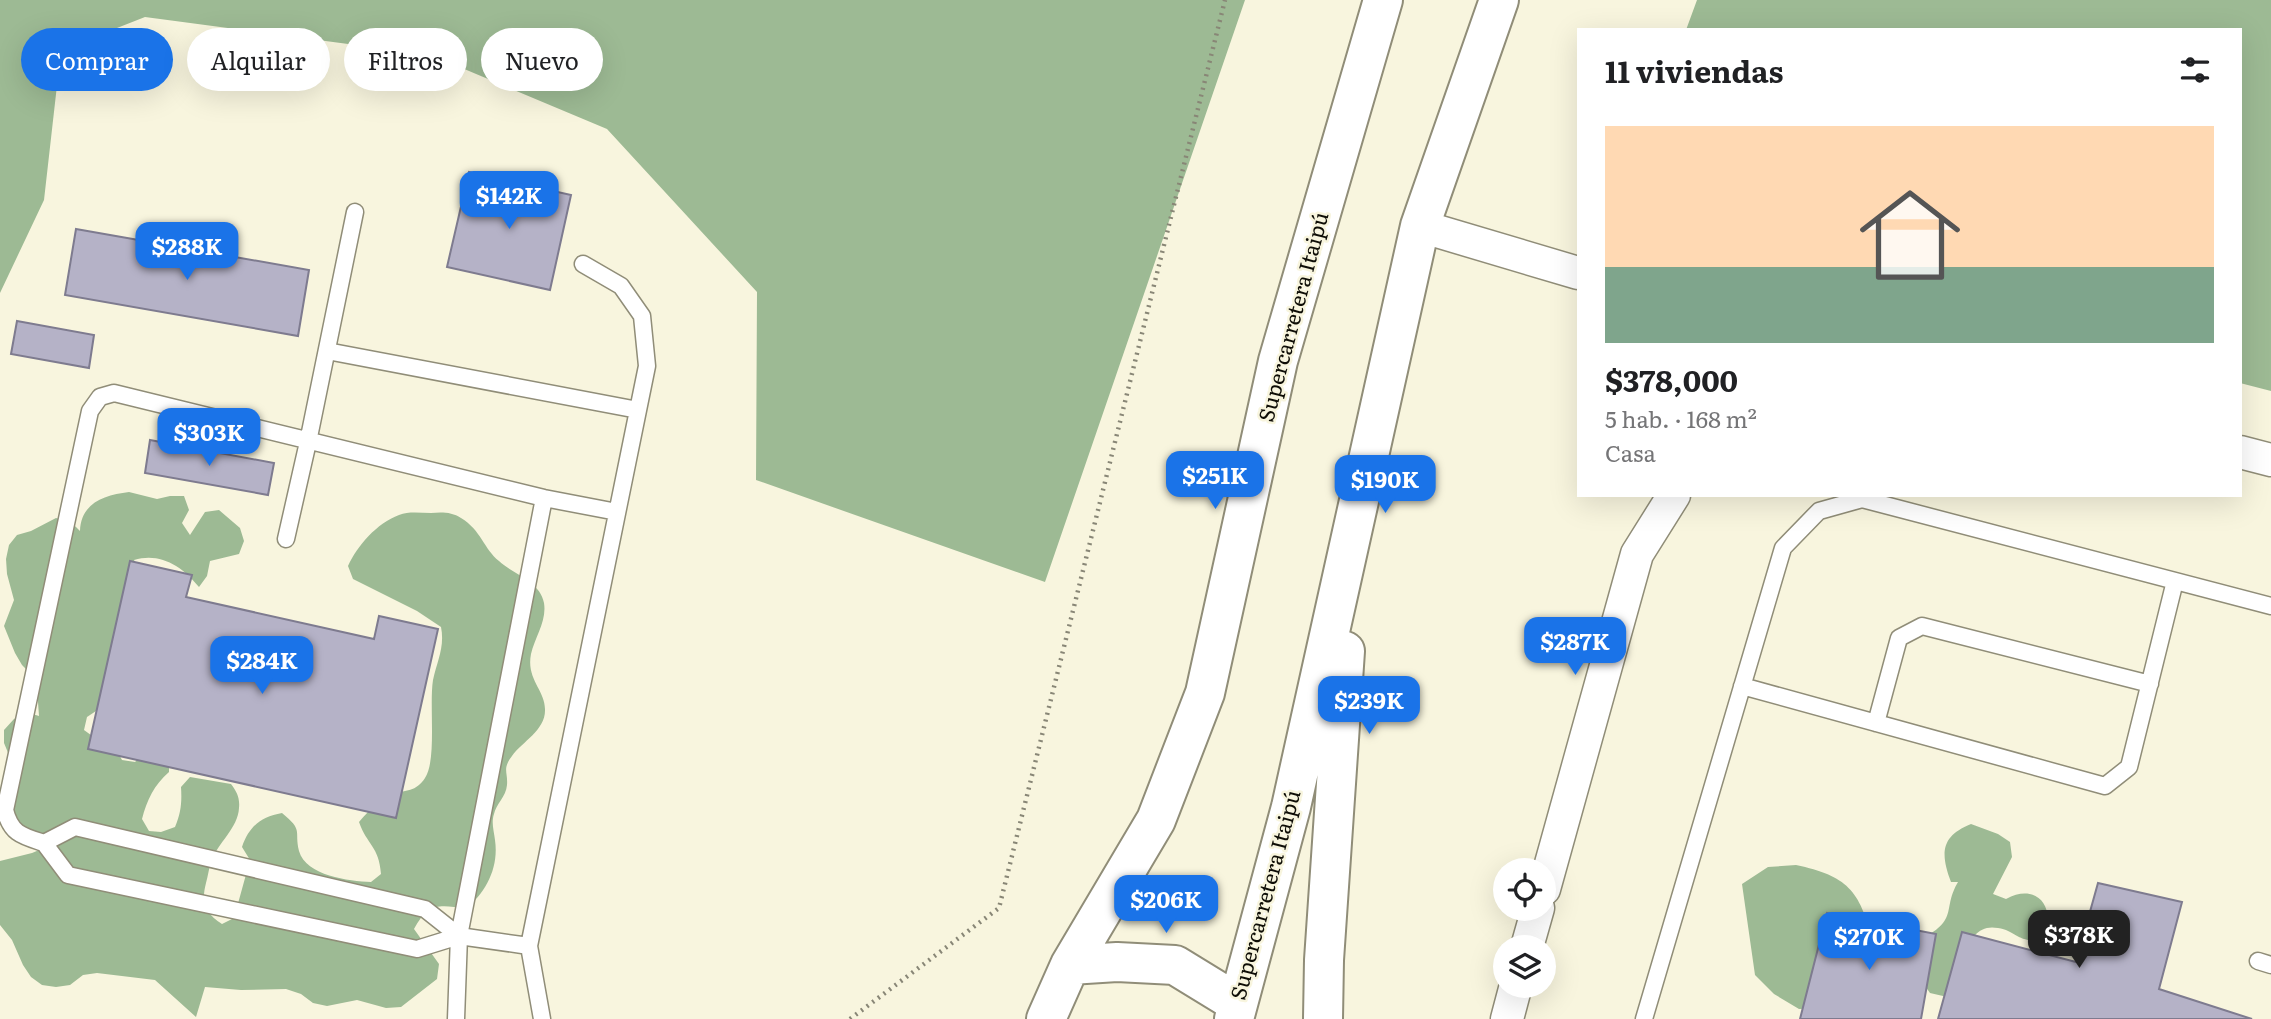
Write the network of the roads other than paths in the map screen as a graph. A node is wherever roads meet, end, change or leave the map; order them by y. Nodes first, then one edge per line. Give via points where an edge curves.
1 (1383, 0) edge
2 (1499, 0) edge
3 (355, 212) dead end
4 (1420, 226) junction
5 (583, 264) dead end
6 (1577, 273) edge
7 (327, 351) junction
8 (638, 410) junction
9 (308, 442) junction
10 (1369, 449) junction
11 (2242, 453) edge
12 (2271, 460) edge
13 (1673, 497) edge
14 (544, 498) junction
15 (617, 512) junction
16 (286, 539) dead end
17 (2175, 581) junction
18 (2271, 606) edge
19 (2150, 684) junction
20 (1742, 686) junction
21 (1876, 723) junction
22 (44, 843) junction
23 (1552, 858) edge
24 (459, 936) junction
25 (530, 946) junction
26 (1070, 965) junction
27 (1513, 998) edge
28 (1242, 1014) edge
29 (456, 1019) edge
30 (542, 1019) edge
31 (1046, 1019) edge
32 (1323, 1019) edge
33 (1507, 1019) edge
34 (1644, 1019) edge

1 - 26 street, Supercarretera Itaipú via 1278,362 1205,693 1156,820
2 - 4 street, Supercarretera Itaipú
3 - 7 lane
4 - 6 street
4 - 10 street, Supercarretera Itaipú
5 - 8 lane via 621,286 642,317 647,366
7 - 8 lane
7 - 9 lane
8 - 15 lane
9 - 14 lane
9 - 16 lane
9 - 22 lane via 114,393 100,397 90,411 5,810 8,824 20,836
10 - 28 street, Supercarretera Itaipú
10 - 32 street via 1343,668
11 - 12 street
13 - 23 street via 1637,554
14 - 15 lane
14 - 24 lane
15 - 25 lane
17 - 18 lane
17 - 19 lane
17 - 20 lane via 1862,499 1819,510 1783,548
19 - 21 lane via 1922,626 1899,638
19 - 21 lane via 2129,767 2105,786
20 - 21 lane
20 - 34 lane
22 - 24 lane via 75,827 425,909
22 - 24 lane via 68,875 416,949
24 - 25 lane
24 - 29 lane
25 - 30 lane
26 - 28 street via 1175,965
26 - 31 street, Supercarretera Itaipú
27 - 33 street

